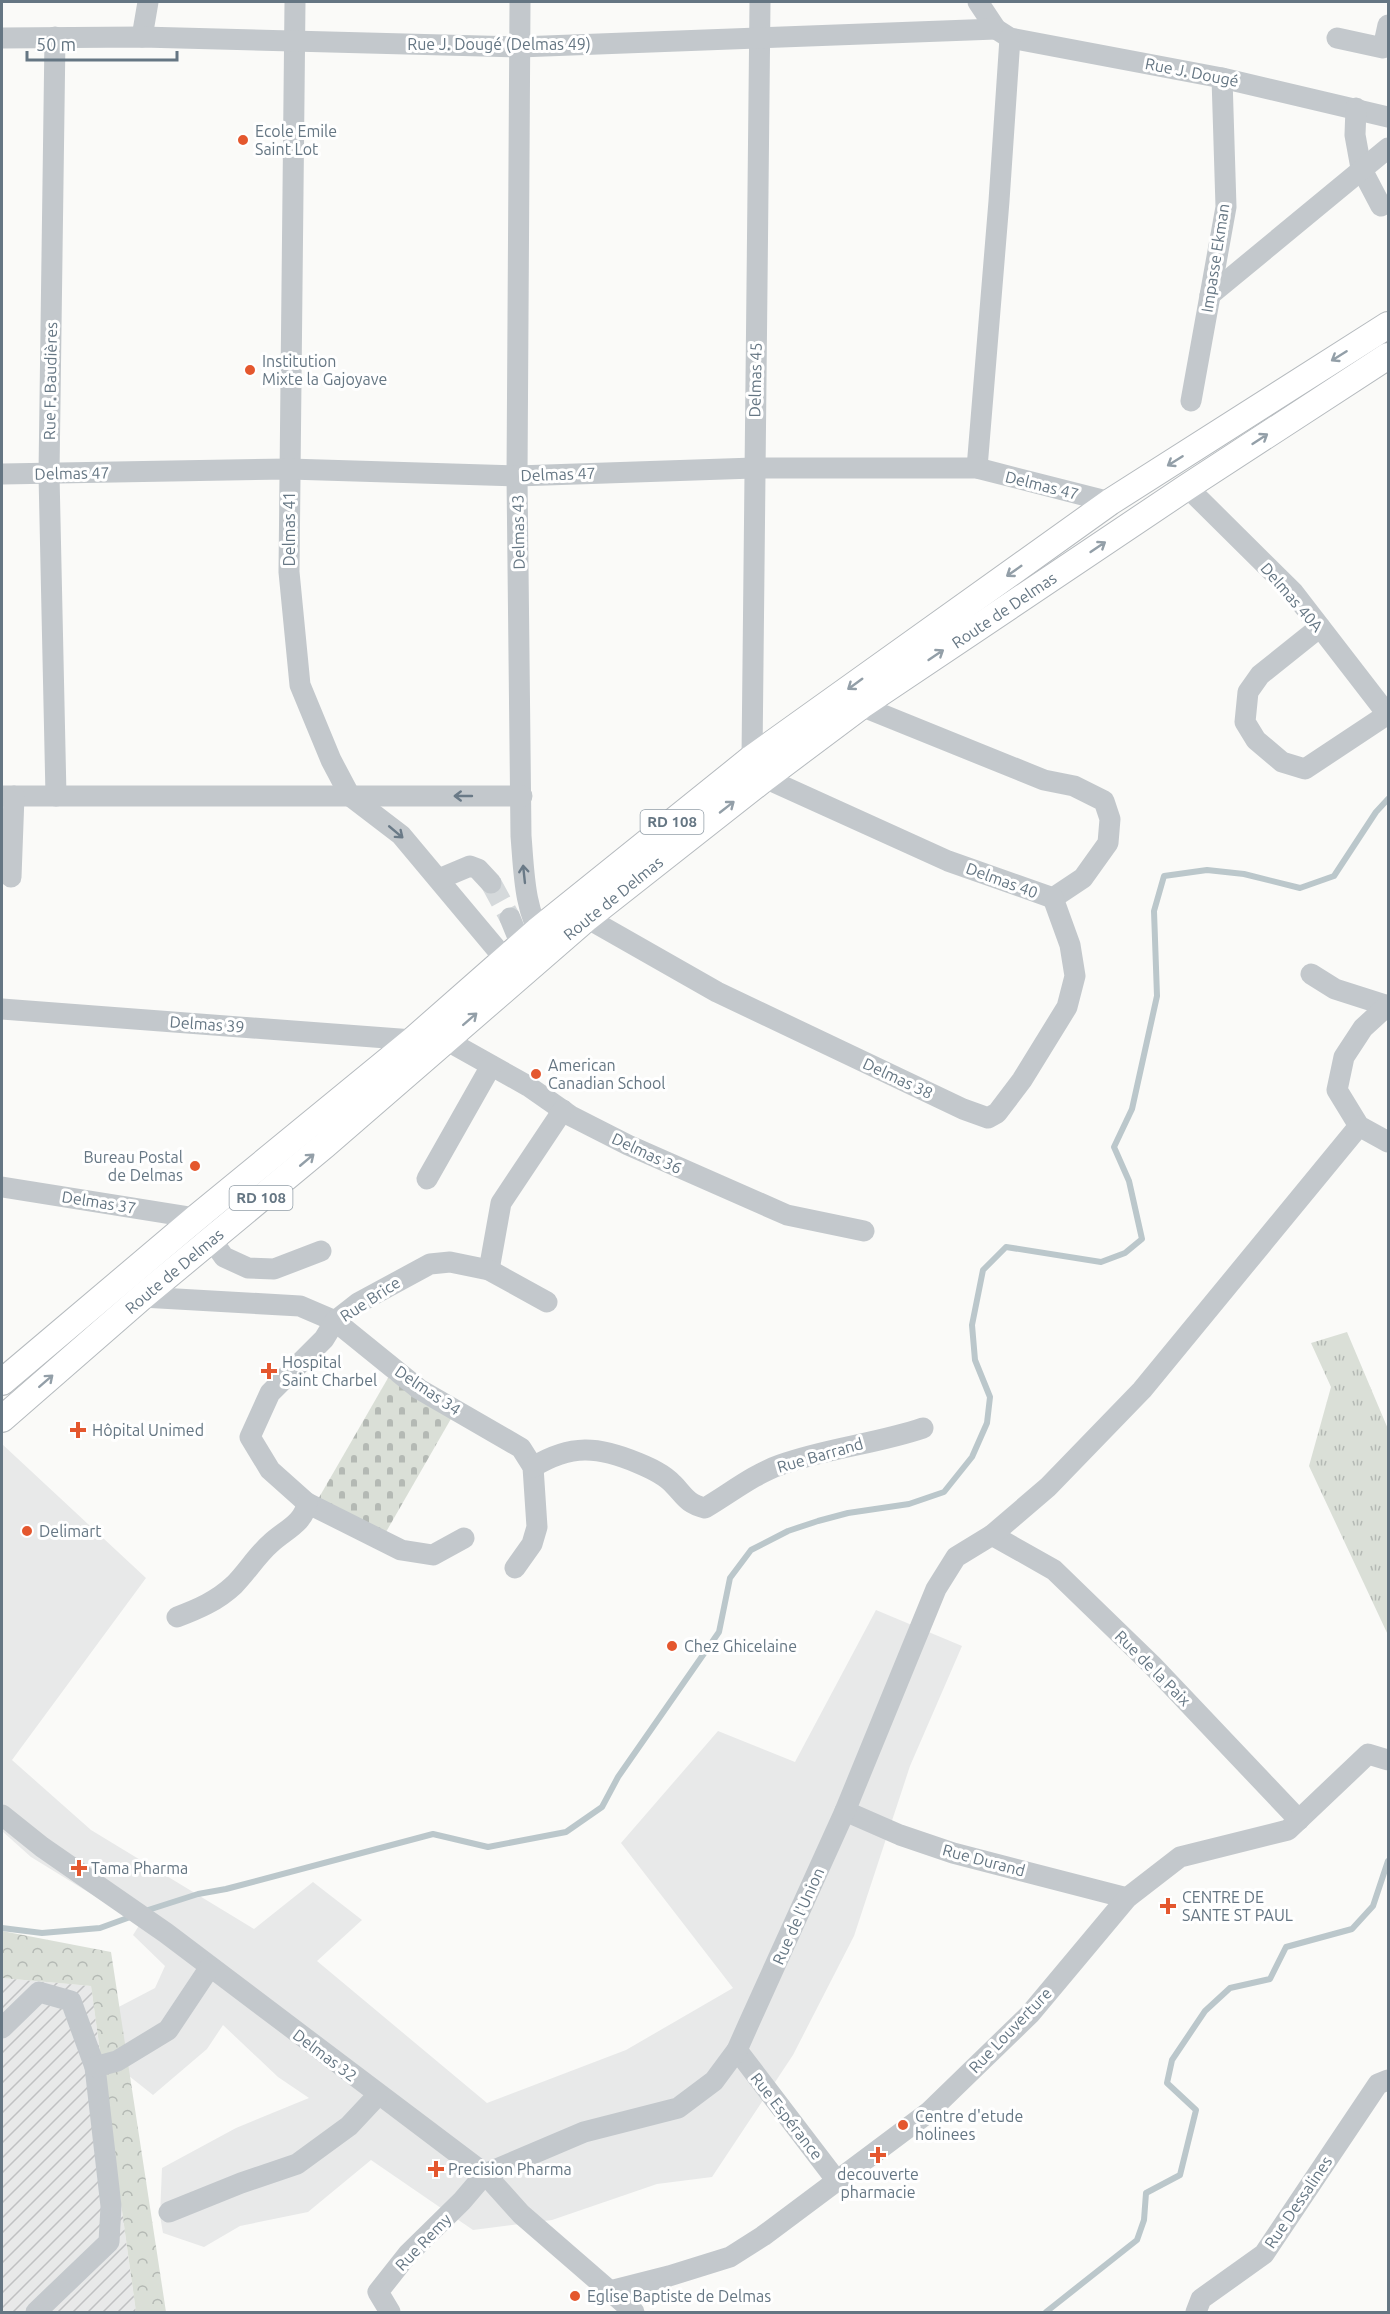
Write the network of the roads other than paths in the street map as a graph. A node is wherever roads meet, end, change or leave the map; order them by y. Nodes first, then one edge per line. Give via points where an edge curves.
1 (148, 2) edge
2 (295, 2) edge
3 (520, 2) edge
4 (760, 2) edge
5 (978, 2) edge
6 (1389, 25) edge
7 (1003, 33) junction
8 (55, 37) junction
9 (142, 37) junction
10 (760, 37) junction
11 (2, 38) edge
12 (1337, 39) dead end
13 (295, 42) junction
14 (519, 47) junction
15 (1222, 78) junction
16 (1356, 108) junction
17 (1389, 117) edge
18 (1389, 148) edge
19 (1381, 206) dead end
20 (1210, 295) junction
21 (1389, 325) edge
22 (1389, 356) edge
23 (1191, 400) dead end
24 (754, 468) junction
25 (977, 468) junction
26 (289, 469) junction
27 (2, 474) edge
28 (49, 474) junction
29 (518, 476) junction
30 (1187, 487) junction
31 (1110, 502) junction
32 (1320, 627) junction
33 (861, 706) junction
34 (1388, 714) edge
35 (758, 768) junction
36 (8, 796) edge
37 (56, 796) junction
38 (350, 796) junction
39 (522, 796) junction
40 (11, 877) dead end
41 (439, 879) junction
42 (491, 883) tunnel mouth
43 (1053, 898) junction
44 (510, 918) tunnel mouth
45 (587, 918) junction
46 (526, 952) junction
47 (1311, 974) dead end
48 (1388, 1005) edge
49 (2, 1009) edge
50 (412, 1040) junction
51 (446, 1040) junction
52 (491, 1066) junction
53 (563, 1110) junction
54 (1359, 1126) junction
55 (1389, 1142) edge
56 (427, 1179) dead end
57 (2, 1187) edge
58 (196, 1218) junction
59 (864, 1231) dead end
60 (212, 1240) junction
61 (321, 1251) dead end
62 (489, 1270) junction
63 (142, 1297) junction
64 (547, 1302) dead end
65 (335, 1321) junction
66 (2, 1382) edge
67 (2, 1419) edge
68 (922, 1428) dead end
69 (533, 1467) junction
70 (307, 1503) junction
71 (993, 1535) junction
72 (464, 1539) dead end
73 (515, 1568) dead end
74 (177, 1617) dead end
75 (1389, 1760) edge
76 (845, 1811) junction
77 (2, 1815) edge
78 (1299, 1820) junction
79 (1127, 1898) junction
80 (210, 1967) junction
81 (2, 2028) edge
82 (737, 2050) junction
83 (95, 2067) junction
84 (1389, 2080) edge
85 (378, 2095) junction
86 (484, 2174) junction
87 (837, 2181) junction
88 (169, 2212) dead end
89 (610, 2291) junction
90 (36, 2313) edge
91 (390, 2313) edge
92 (634, 2313) edge
93 (1196, 2313) edge

1 - 9 street
2 - 13 street, Delmas 41
3 - 14 street, Delmas 43
4 - 10 street, Delmas 45
5 - 7 street
6 - 12 street via 1383,48
7 - 10 street, Rue J. Dougé (Delmas 49)
7 - 15 street, Rue J. Dougé
7 - 25 street via 999,201
8 - 9 street, Rue J. Dougé (Delmas 49)
8 - 11 street, Rue J. Dougé (Delmas 49)
8 - 28 street, Rue F. Baudières
9 - 13 street, Rue J. Dougé (Delmas 49)
10 - 14 street, Rue J. Dougé (Delmas 49)
10 - 24 street, Delmas 45
13 - 14 street, Rue J. Dougé (Delmas 49)
13 - 26 street, Delmas 41
14 - 29 street, Delmas 43
15 - 16 street, Rue J. Dougé
15 - 20 street, Impasse Ekman via 1226,207
16 - 17 street, Rue J. Dougé
16 - 19 street via 1355,135 1361,168
18 - 20 street
20 - 23 street, Impasse Ekman
21 -> 31 main road, Route de Delmas / RD 108
30 -> 22 main road, Route de Delmas / RD 108
24 - 25 street, Delmas 47
24 - 29 street, Delmas 47
24 - 35 street, Delmas 45
25 - 31 street, Delmas 47
26 - 28 street, Delmas 47
26 - 29 street, Delmas 47
26 - 38 street, Delmas 41 via 289,572 300,685
27 - 28 street, Delmas 47
28 - 37 street, Rue F. Baudières
29 - 39 street, Delmas 43
30 - 32 street, Delmas 40A via 1293,592
33 -> 30 main road, Route de Delmas / RD 108
31 -> 35 main road, Route de Delmas / RD 108
32 - 34 street, Delmas 40A
32 - 34 street via 1260,675 1248,692 1245,723 1256,740 1282,762 1305,769
33 - 35 main road, Route de Delmas / RD 108
33 - 43 street, Delmas 40 via 1044,780 1074,786 1104,801 1110,819 1108,843 1083,878
35 - 43 street, Delmas 40 via 948,861
45 -> 35 main road, Route de Delmas / RD 108
35 - 46 main road, Route de Delmas / RD 108
36 - 37 street
36 - 40 street
37 - 38 street
39 -> 38 street
38 -> 41 street, Delmas 41 via 401,836
46 -> 39 street, Delmas 43
41 - 42 street via 470,866
41 - 46 street, Delmas 41
43 - 45 street, Delmas 38 via 1070,945 1075,975 1068,1007 1023,1080 997,1113 988,1118 717,992
44 - 46 street
45 - 46 main road, Route de Delmas / RD 108
46 - 50 main road, Route de Delmas / RD 108
51 -> 46 main road, Route de Delmas / RD 108
47 - 48 street via 1335,989
48 - 54 street via 1363,1028 1344,1057 1337,1090
49 - 50 street, Delmas 39
50 - 51 street, Delmas 39
50 - 58 main road, Route de Delmas / RD 108
51 - 52 street, Delmas 36
60 -> 51 main road, Route de Delmas / RD 108
52 - 53 street, Delmas 36
52 - 56 street
53 - 59 street, Delmas 36 via 628,1145 788,1215
53 - 62 street via 501,1203
54 - 55 street
54 - 71 street, Rue de l'Union via 1142,1390 1048,1487
57 - 58 street, Delmas 37
58 - 60 street
58 - 66 main road, Route de Delmas / RD 108
60 - 61 street via 224,1257 248,1268 274,1269
60 - 63 main road, Route de Delmas / RD 108
62 - 64 street, Rue Brice
62 - 65 street, Rue Brice via 450,1262 430,1263 358,1303
63 - 65 street, Delmas 34 via 300,1306
67 -> 63 main road, Route de Delmas / RD 108
65 - 69 street, Delmas 34 via 419,1389 521,1448
65 - 70 street, Rue Brice via 324,1338 270,1393 250,1437 270,1470
68 - 69 street, Rue Barrand via 779,1465 705,1508 683,1498 674,1484 658,1473 616,1454 594,1449 568,1450
69 - 73 street via 537,1527 532,1544
70 - 72 street, Rue Brice via 401,1550 433,1555
70 - 74 street via 306,1513 269,1544 234,1585 206,1606
71 - 76 street, Rue de l'Union via 956,1557 936,1589
71 - 78 street, Rue de la Paix via 1053,1570 1152,1665
75 - 78 street, Rue Louverture via 1368,1754
76 - 79 street, Rue Durand via 952,1853
76 - 82 street, Rue de l'Union
77 - 80 street, Delmas 32
78 - 79 street, Rue Louverture via 1288,1830 1180,1857
79 - 87 street, Rue Louverture via 1022,2022 929,2112
80 - 83 street via 168,2030 117,2061
80 - 85 street, Delmas 32
81 - 83 street via 39,1992 71,2001
82 - 86 street, Rue de l'Union via 714,2082 678,2108 584,2132
82 - 87 street, Rue Espérance
83 - 90 street via 111,2206 109,2242
84 - 93 street, Rue Dessalines via 1378,2084 1264,2253 1201,2299
85 - 86 street, Delmas 32
85 - 88 street via 349,2126 297,2164
86 - 89 street, Delmas 32 via 521,2214
86 - 91 street, Rue Remy via 408,2254 378,2292
87 - 89 street, Rue Louverture via 730,2257
89 - 92 street, Delmas 32

